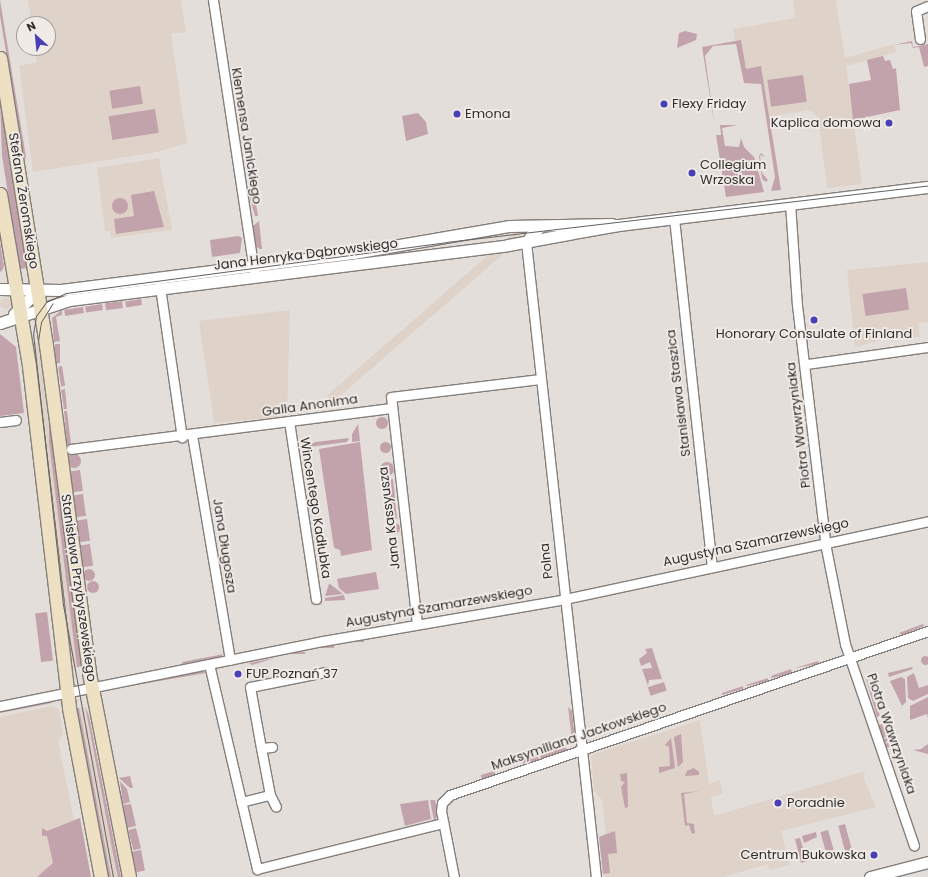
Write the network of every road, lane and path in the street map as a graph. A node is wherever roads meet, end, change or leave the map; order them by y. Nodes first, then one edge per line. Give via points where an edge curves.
1 (213, 0) edge
2 (928, 6) edge
3 (920, 38) edge
4 (0, 58) edge
5 (928, 187) edge
6 (0, 194) edge
7 (790, 204) junction
8 (674, 218) junction
9 (547, 223) junction
10 (618, 225) junction
11 (510, 226) junction
12 (526, 242) junction
13 (254, 271) junction
14 (160, 287) junction
15 (0, 289) edge
16 (39, 299) junction
17 (18, 304) junction
18 (0, 323) edge
19 (23, 336) junction
20 (928, 346) edge
21 (807, 364) junction
22 (540, 379) junction
23 (390, 408) junction
24 (16, 420) dead end
25 (289, 421) junction
26 (0, 422) edge
27 (192, 435) junction
28 (182, 437) junction
29 (71, 449) dead end
30 (928, 521) edge
31 (826, 540) junction
32 (712, 565) junction
33 (316, 599) dead end
34 (565, 599) junction
35 (417, 624) junction
36 (928, 631) edge
37 (851, 657) junction
38 (230, 660) junction
39 (209, 664) junction
40 (325, 672) dead end
41 (92, 687) junction
42 (67, 692) junction
43 (0, 706) edge
44 (272, 747) dead end
45 (261, 748) junction
46 (581, 750) junction
47 (270, 795) junction
48 (242, 802) junction
49 (276, 807) dead end
50 (444, 823) junction
51 (914, 846) dead end
52 (928, 862) edge
53 (101, 877) edge
54 (129, 877) edge
55 (454, 877) edge
56 (596, 877) edge
57 (870, 877) edge

1 - 13 street, Klemensa Janickiego
2 - 3 street via 916,11
4 - 16 main road, Stefana Żeromskiego
5 - 7 street, Jana Henryka Dąbrowskiego
6 - 17 main road, Stefana Żeromskiego
7 - 8 street, Jana Henryka Dąbrowskiego
7 - 21 street, Piotra Wawrzyniaka via 800,332
8 - 10 street, Jana Henryka Dąbrowskiego
8 - 32 street, Stanisława Staszica
9 - 10 street, Jana Henryka Dąbrowskiego
9 - 11 street, Jana Henryka Dąbrowskiego
9 - 12 street via 530,235
10 - 12 street, Jana Henryka Dąbrowskiego
11 - 12 street via 520,230
11 - 13 street, Jana Henryka Dąbrowskiego
12 - 13 street, Jana Henryka Dąbrowskiego
12 - 22 street, Polna
13 - 14 street, Jana Henryka Dąbrowskiego
13 - 16 street, Jana Henryka Dąbrowskiego
14 - 16 street, Jana Henryka Dąbrowskiego via 62,301
14 - 28 street
15 - 17 street, Jana Henryka Dąbrowskiego
16 - 17 street, Jana Henryka Dąbrowskiego
16 - 17 street, Jana Henryka Dąbrowskiego
16 - 17 street, Jana Henryka Dąbrowskiego
16 - 41 main road, Stanisława Przybyszewskiego
17 - 18 street, Jana Henryka Dąbrowskiego
17 - 19 main road, Stanisława Przybyszewskiego
18 - 19 street via 14,326
19 - 42 main road, Stanisława Przybyszewskiego
20 - 21 street
21 - 31 street, Piotra Wawrzyniaka
22 - 23 street via 395,394 389,400
22 - 34 street, Polna
23 - 25 street, Galla Anonima
23 - 35 street, Jana Kassyusza
24 - 26 street
25 - 27 street, Galla Anonima
25 - 33 street, Wincentego Kadłubka
27 - 28 street, Galla Anonima
27 - 38 street, Jana Długosza
28 - 29 street, Galla Anonima
30 - 31 street, Augustyna Szamarzewskiego
31 - 32 street, Augustyna Szamarzewskiego
31 - 37 street, Piotra Wawrzyniaka
32 - 34 street, Augustyna Szamarzewskiego
34 - 35 street, Augustyna Szamarzewskiego
34 - 46 street, Polna
35 - 38 street, Augustyna Szamarzewskiego
36 - 37 street, Maksymiliana Jackowskiego
37 - 46 street, Maksymiliana Jackowskiego
37 - 51 street, Piotra Wawrzyniaka
38 - 39 street, Augustyna Szamarzewskiego
39 - 41 street, Augustyna Szamarzewskiego
39 - 48 street
40 - 45 street via 250,687
41 - 42 street, Augustyna Szamarzewskiego
41 - 54 main road, Stanisława Przybyszewskiego
42 - 43 street, Augustyna Szamarzewskiego
42 - 53 main road, Stanisława Przybyszewskiego
44 - 45 street
45 - 47 street
46 - 50 street, Maksymiliana Jackowskiego via 450,794 442,803
46 - 56 street, Polna
47 - 48 street
47 - 49 street
48 - 50 street via 257,869
50 - 55 street, Maksymiliana Jackowskiego
52 - 57 street

